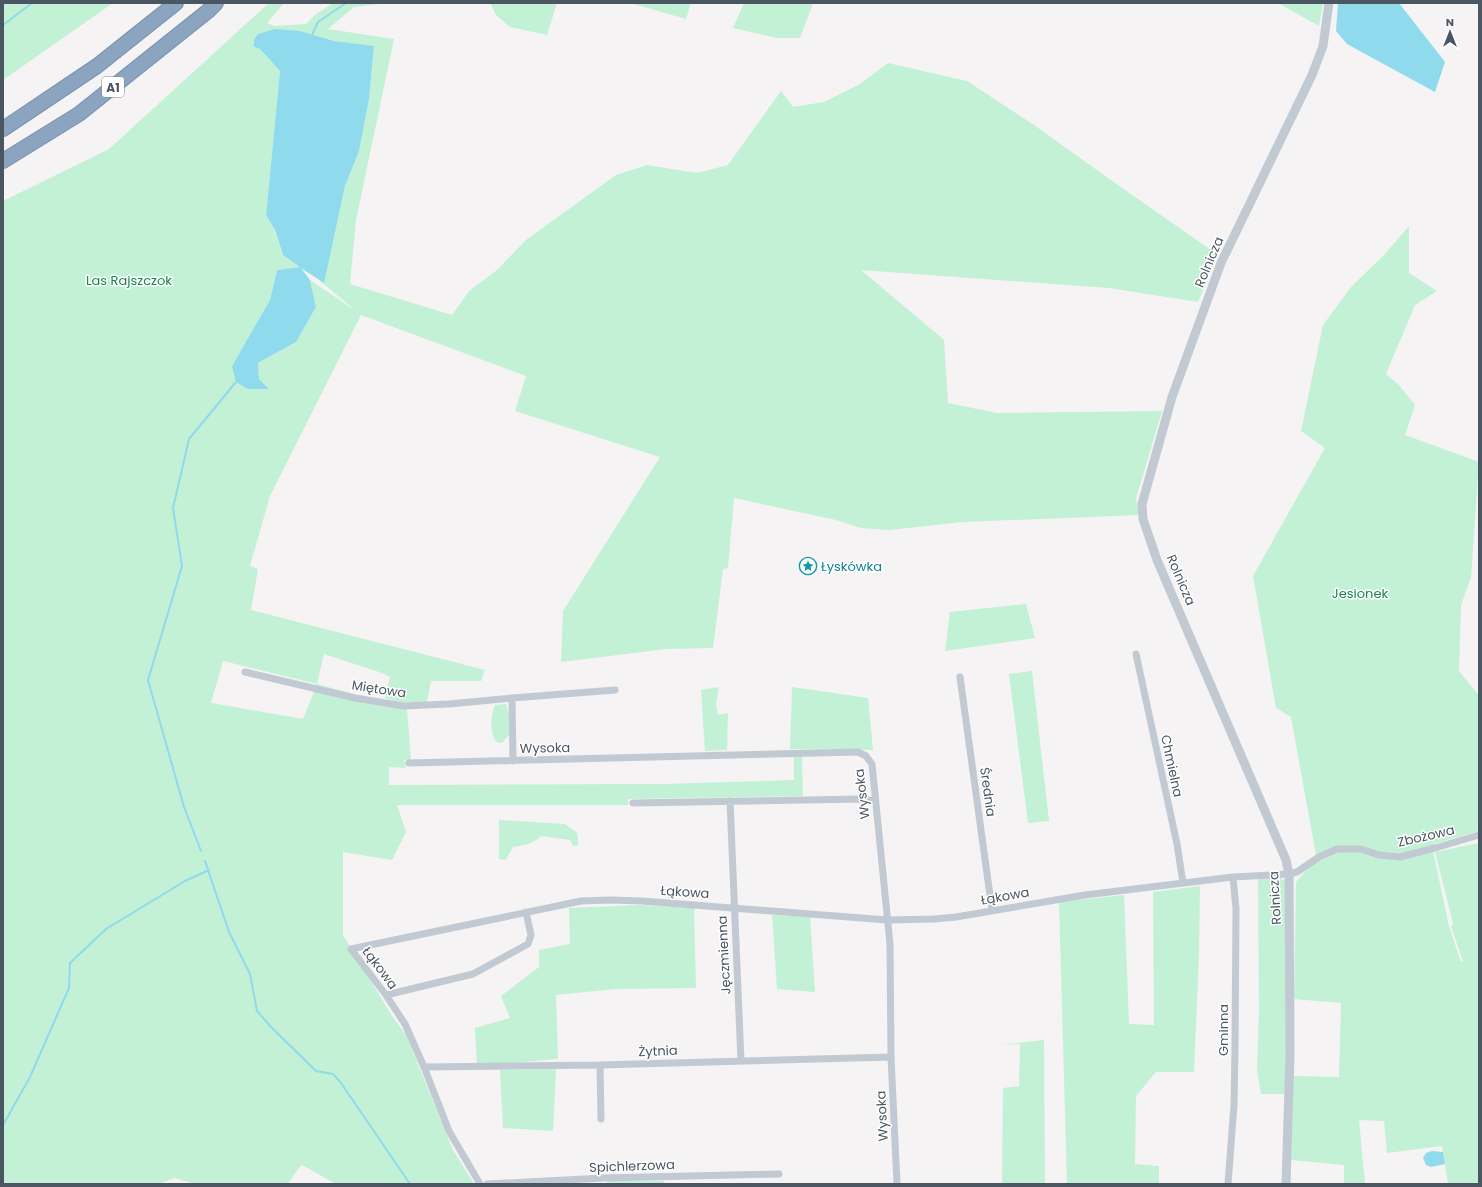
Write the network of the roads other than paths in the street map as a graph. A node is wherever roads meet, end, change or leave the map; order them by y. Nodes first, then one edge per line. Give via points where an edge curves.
1 (176, 3) edge
2 (216, 3) edge
3 (1329, 3) edge
4 (3, 129) edge
5 (3, 161) edge
6 (1136, 654) dead end
7 (245, 672) dead end
8 (960, 677) dead end
9 (615, 690) dead end
10 (512, 698) junction
11 (513, 761) junction
12 (409, 763) dead end
13 (730, 801) junction
14 (875, 801) junction
15 (633, 803) dead end
16 (1479, 835) edge
17 (1289, 874) junction
18 (1233, 877) junction
19 (1183, 883) junction
20 (734, 908) junction
21 (992, 910) junction
22 (526, 912) junction
23 (887, 920) junction
24 (386, 995) junction
25 (891, 1057) junction
26 (741, 1060) junction
27 (600, 1065) junction
28 (424, 1067) junction
29 (601, 1119) dead end
30 (779, 1174) dead end
31 (480, 1184) edge
32 (487, 1184) edge
33 (897, 1184) edge
34 (1228, 1184) edge
35 (1286, 1184) edge

1 - 4 highway, A1 via 97,66
2 - 5 highway, A1 via 79,114
3 - 17 street, Rolnicza via 1323,46 1312,75 1222,263 1177,383 1142,509 1158,560 1286,860
6 - 19 street, Chmielna
7 - 10 street, Miętowa via 355,698 404,706
8 - 21 street, Średnia
9 - 10 street, Miętowa
10 - 11 street, Wysoka
11 - 12 street, Wysoka
11 - 14 street, Wysoka via 858,752 866,756 872,764
13 - 14 street via 861,798
13 - 15 street
13 - 20 street, Jęczmienna
14 - 23 street, Wysoka
16 - 17 street, Zbożowa via 1400,856 1379,855 1361,849 1337,849
17 - 18 street, Łąkowa
17 - 35 street, Rolnicza via 1290,995
18 - 19 street, Łąkowa
18 - 34 street, Gminna via 1236,909 1235,1050
19 - 21 street, Łąkowa
20 - 22 street, Łąkowa via 610,900 580,901
20 - 23 street, Łąkowa
20 - 26 street, Jęczmienna
21 - 23 street, Łąkowa via 934,919
22 - 24 street via 531,935 528,944 473,974
22 - 24 street, Łąkowa via 351,949
23 - 25 street, Wysoka via 890,944
24 - 28 street, Łąkowa via 405,1024
25 - 26 street, Żytnia
25 - 33 street, Wysoka
26 - 27 street, Żytnia
27 - 28 street, Żytnia
27 - 29 street
28 - 31 street, Łąkowa via 449,1131
30 - 32 street, Spichlerzowa via 603,1178

